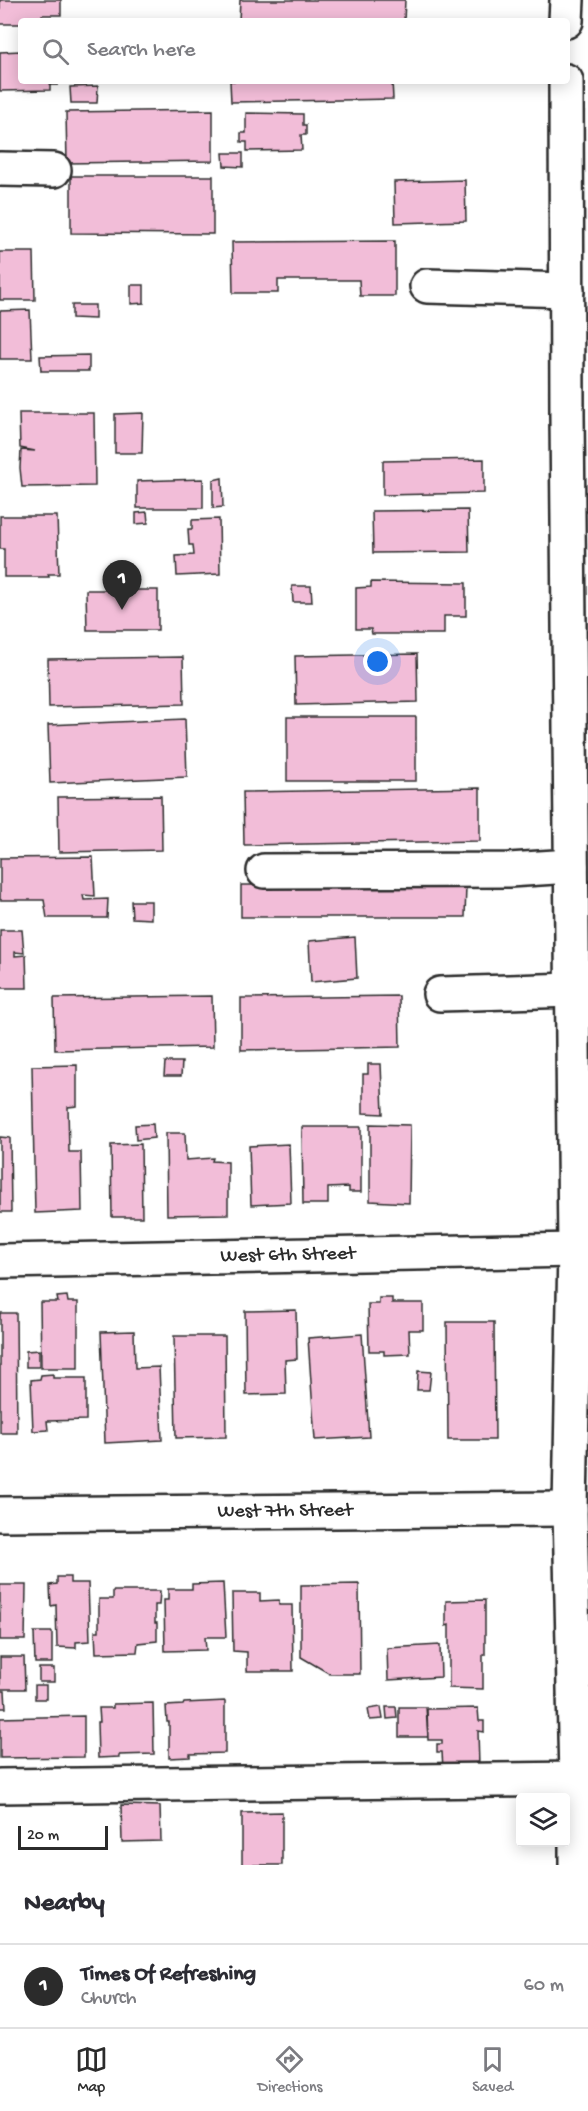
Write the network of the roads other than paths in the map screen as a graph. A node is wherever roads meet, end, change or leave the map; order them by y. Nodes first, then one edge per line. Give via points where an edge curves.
1 (567, 0) edge
2 (566, 18) edge
3 (567, 84) edge
4 (577, 143) edge
5 (0, 169) edge
6 (54, 170) dead end
7 (427, 286) dead end
8 (567, 290) junction
9 (577, 416) edge
10 (571, 866) junction
11 (264, 871) dead end
12 (572, 990) junction
13 (440, 994) dead end
14 (582, 1251) edge
15 (0, 1261) edge
16 (570, 1509) junction
17 (0, 1514) edge
18 (580, 1591) edge
19 (576, 1779) junction
20 (0, 1786) edge
21 (576, 1865) edge

1 - 2 street
3 - 4 street
4 - 8 street
5 - 6 street
7 - 8 street
8 - 9 street
9 - 10 street
10 - 11 street
10 - 12 street
12 - 13 street
12 - 14 street
14 - 15 street, West 6th Street
14 - 16 street
16 - 17 street, West 7th Street
16 - 18 street
18 - 19 street
19 - 20 street
19 - 21 street

